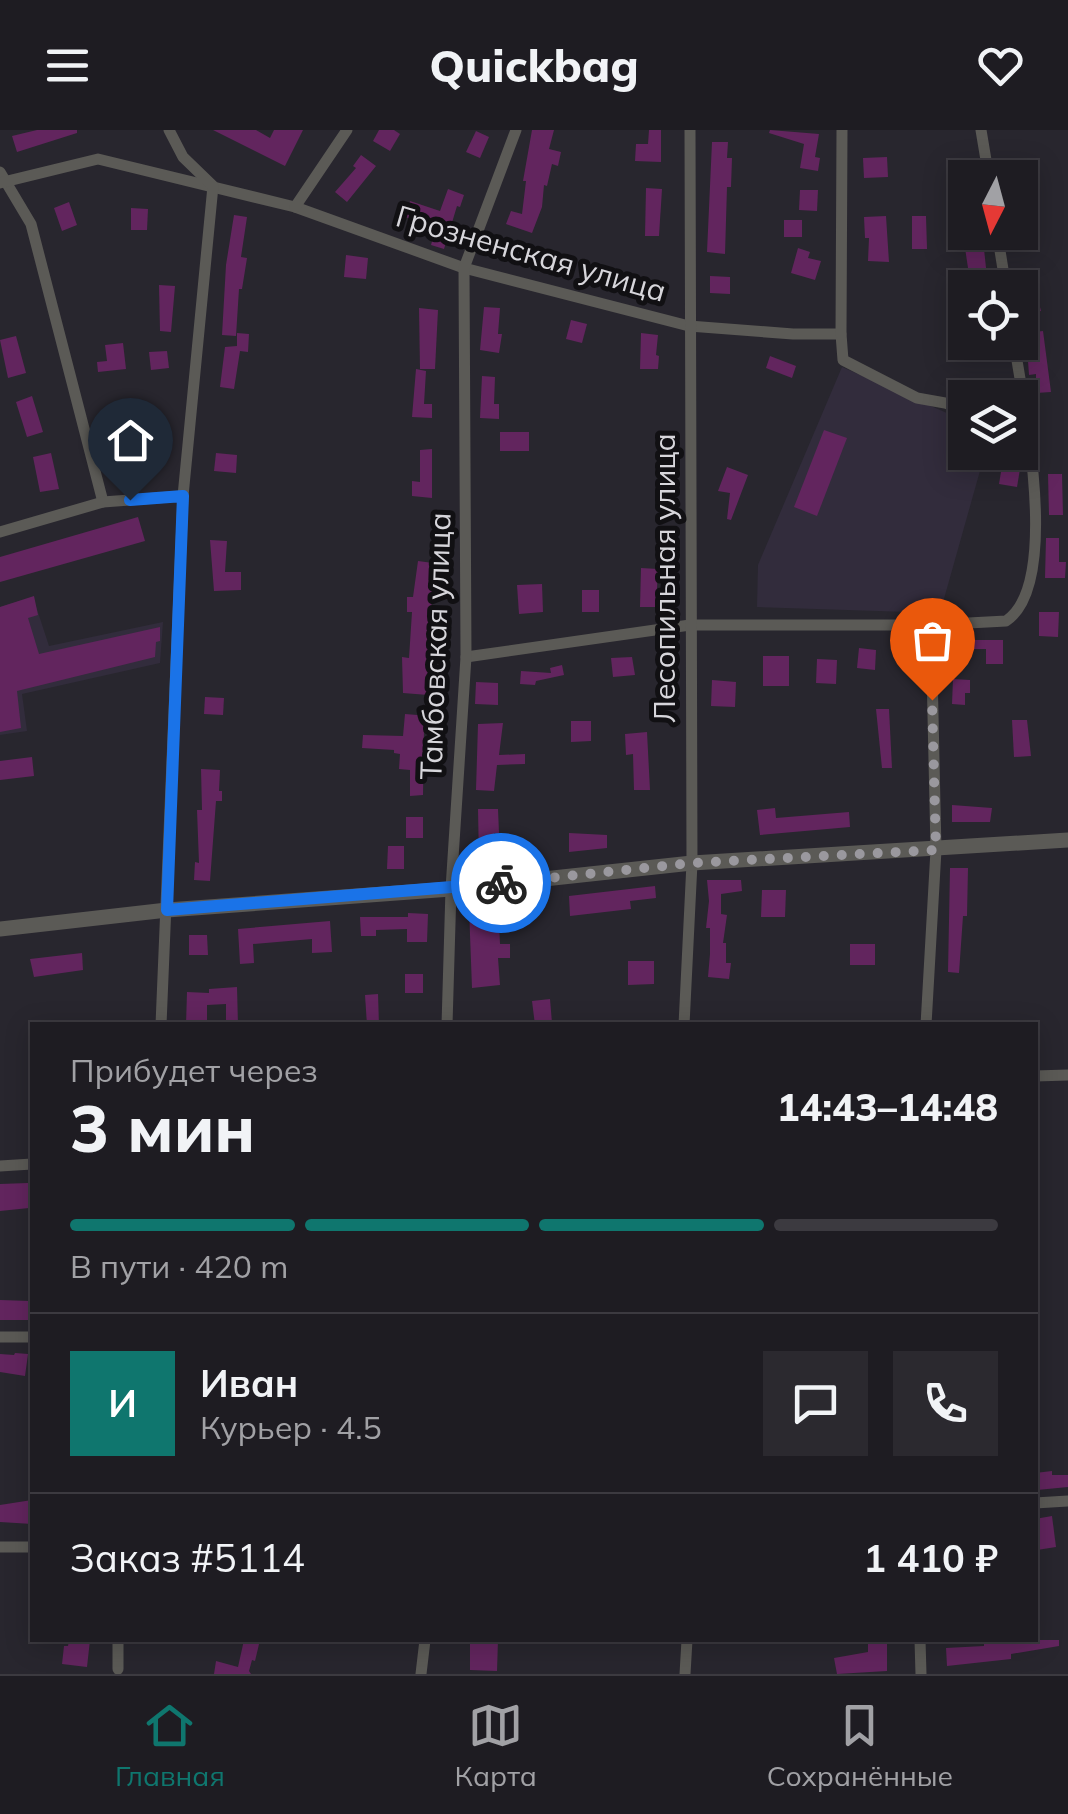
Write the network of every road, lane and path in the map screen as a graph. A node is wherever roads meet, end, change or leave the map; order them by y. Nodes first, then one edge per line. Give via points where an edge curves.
1 (169, 130) edge
2 (347, 130) edge
3 (516, 130) edge
4 (690, 130) edge
5 (842, 130) edge
6 (982, 130) edge
7 (986, 160) edge
8 (2, 179) edge
9 (213, 186) junction
10 (295, 206) junction
11 (464, 268) junction
12 (689, 326) junction
13 (841, 334) junction
14 (948, 403) edge
15 (1033, 470) edge
16 (183, 496) junction
17 (103, 502) junction
18 (0, 532) edge
19 (690, 624) junction
20 (931, 624) junction
21 (466, 656) junction
22 (1068, 840) edge
23 (936, 850) junction
24 (692, 863) junction
25 (451, 888) junction
26 (167, 910) junction
27 (0, 930) edge
28 (161, 1022) edge
29 (447, 1022) edge
30 (684, 1022) edge
31 (926, 1022) edge
32 (1068, 1075) edge
33 (1038, 1076) edge
34 (30, 1164) edge
35 (0, 1166) edge
36 (0, 1337) edge
37 (30, 1338) edge
38 (1068, 1501) edge
39 (1038, 1504) edge
40 (30, 1547) edge
41 (0, 1548) edge
42 (118, 1642) edge
43 (425, 1642) edge
44 (687, 1642) edge
45 (920, 1642) edge
46 (118, 1669) dead end
47 (421, 1674) edge
48 (684, 1674) edge
49 (921, 1674) edge

1 - 9 street via 183,157
2 - 10 street
3 - 11 street
4 - 12 street, Лесопильная улица
5 - 13 street
6 - 7 street
8 - 9 street, Грозненская улица via 98,160
8 - 17 street via 32,224
9 - 10 street, Грозненская улица
9 - 16 street
10 - 11 street, Грозненская улица
11 - 12 street, Грозненская улица
11 - 21 street, Тамбовская улица
12 - 13 street, Грозненская улица
12 - 19 street, Лесопильная улица
13 - 14 street via 843,360 917,398
15 - 20 street via 1035,542 1025,599 1015,615 994,624
16 - 17 street
16 - 26 street
17 - 18 street
19 - 20 street
19 - 21 street
19 - 24 street, Лесопильная улица
20 - 23 street
21 - 25 street, Тамбовская улица
22 - 23 street
23 - 24 street
23 - 31 street
24 - 25 street
24 - 30 street, Лесопильная улица
25 - 26 street
25 - 29 street, Тамбовская улица
26 - 27 street
26 - 28 street
32 - 33 street
34 - 35 street
36 - 37 street
38 - 39 street
40 - 41 street
42 - 46 street
43 - 47 street
44 - 48 street
45 - 49 street

